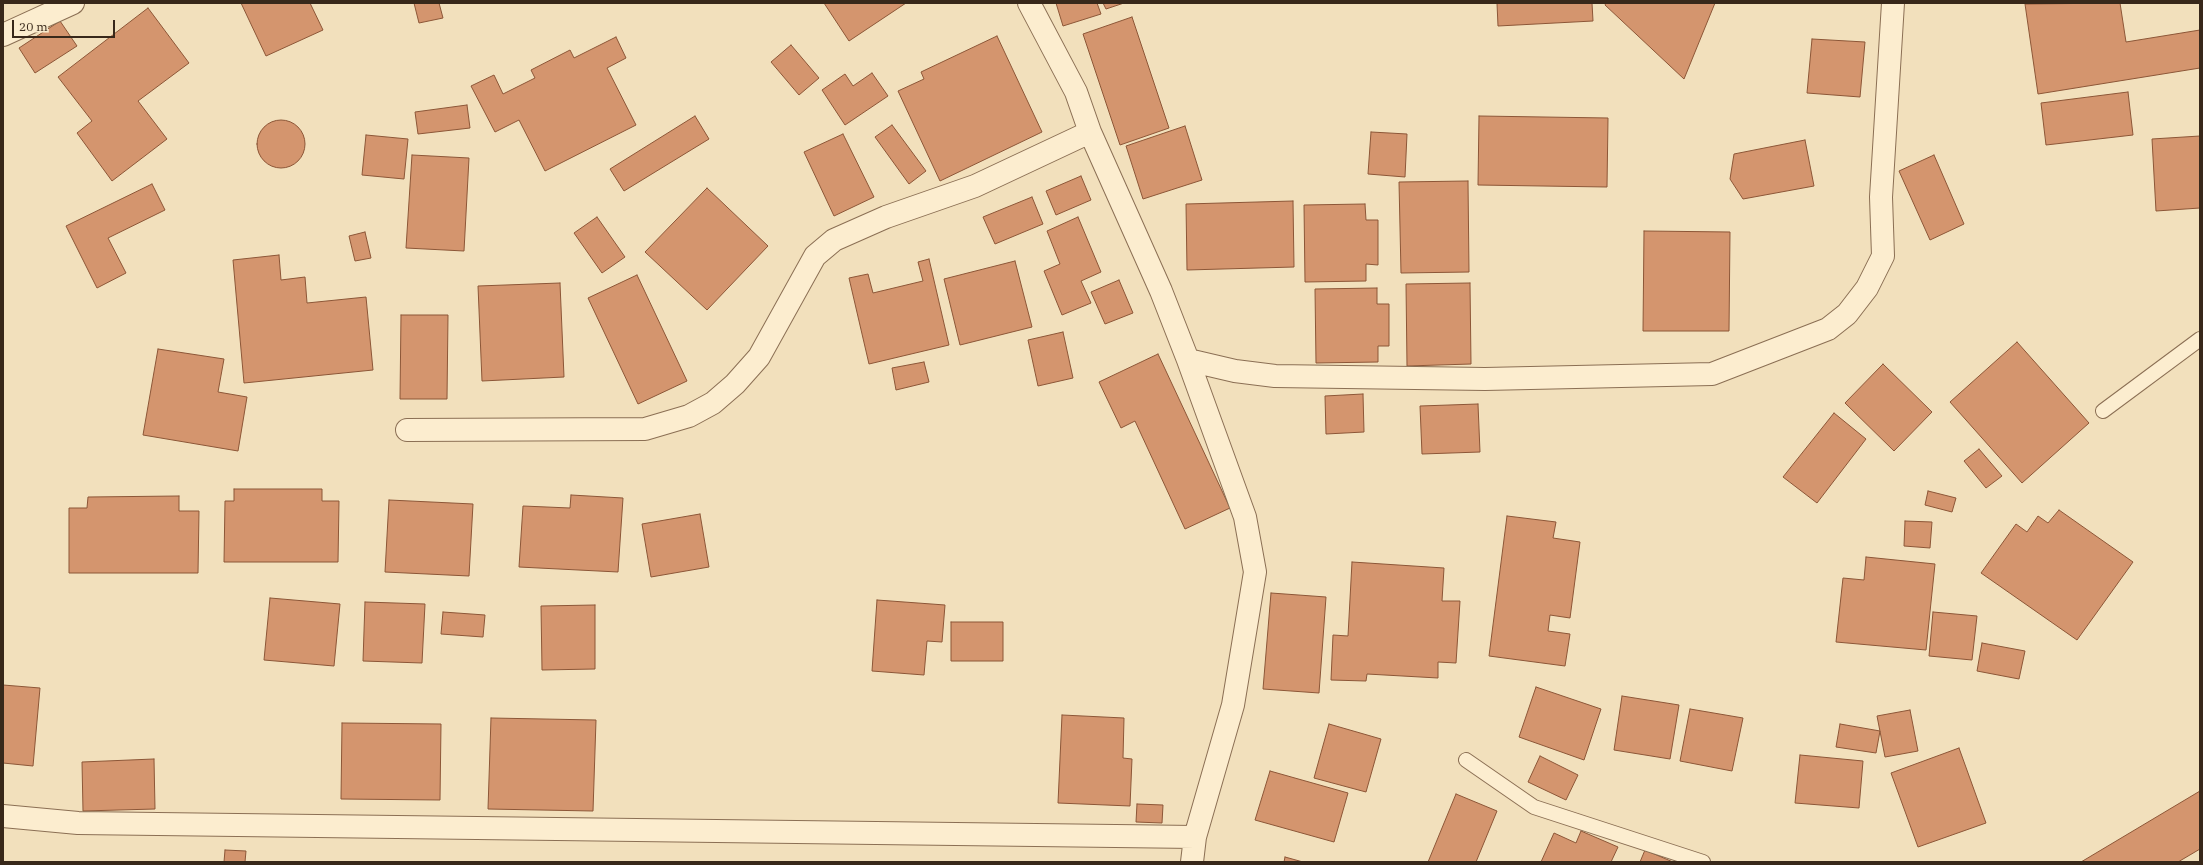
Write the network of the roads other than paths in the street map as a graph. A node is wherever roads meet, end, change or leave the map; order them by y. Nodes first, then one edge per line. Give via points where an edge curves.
1 (73, 3) edge
2 (1029, 3) edge
3 (1893, 3) edge
4 (3, 35) edge
5 (1090, 132) junction
6 (2200, 339) edge
7 (1188, 360) junction
8 (2103, 410) dead end
9 (407, 430) dead end
10 (1466, 760) dead end
11 (3, 816) edge
12 (1195, 837) junction
13 (1192, 862) edge
14 (1703, 862) edge

1 - 4 street
2 - 5 street via 1076,92
3 - 7 street via 1882,197 1883,256 1867,288 1847,314 1828,329 1712,374 1484,379 1275,376 1235,371
5 - 7 street via 1161,291
5 - 9 street via 975,186 886,217 834,240 815,256 759,357 735,384 713,403 689,416 645,429
6 - 8 lane
7 - 12 street via 1245,517 1255,572 1233,704
10 - 14 lane via 1534,806
11 - 12 street via 78,824
12 - 13 street

